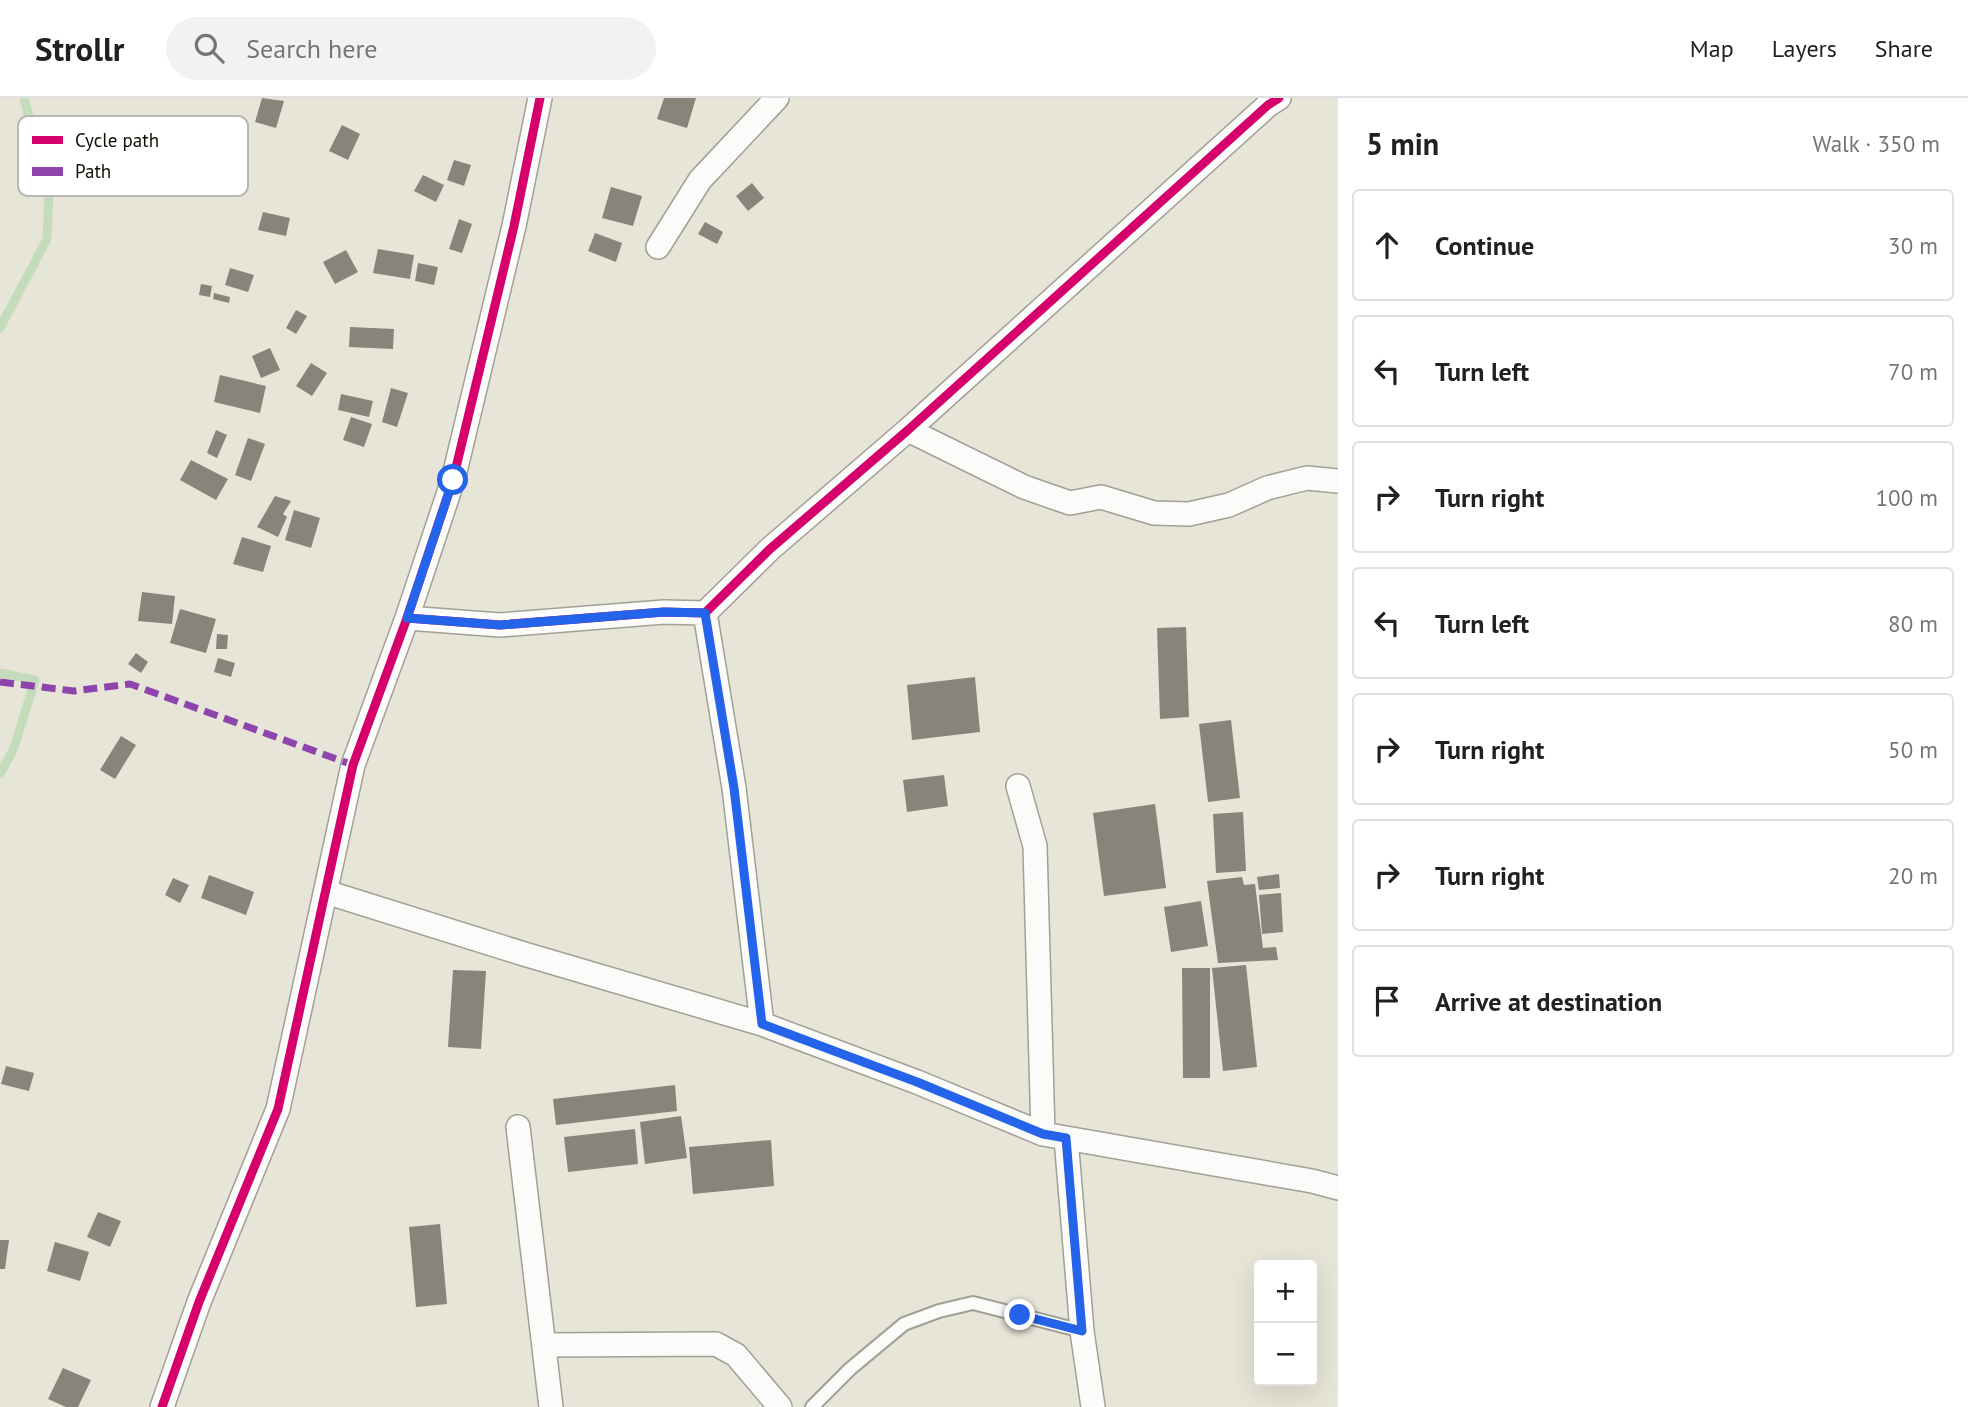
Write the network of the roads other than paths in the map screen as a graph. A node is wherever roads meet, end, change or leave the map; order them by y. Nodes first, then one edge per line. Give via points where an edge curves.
1 (540, 98) edge
2 (778, 98) edge
3 (1279, 98) edge
4 (658, 247) dead end
5 (908, 430) junction
6 (1338, 481) edge
7 (705, 613) junction
8 (407, 618) junction
9 (1018, 786) dead end
10 (327, 892) junction
11 (762, 1024) junction
12 (518, 1127) dead end
13 (1043, 1134) junction
14 (1066, 1138) junction
15 (1338, 1188) edge
16 (1082, 1331) junction
17 (544, 1345) junction
18 (162, 1407) edge
19 (551, 1407) edge
20 (780, 1407) edge
21 (811, 1407) edge
22 (1093, 1407) edge

1 - 8 street via 453,480
2 - 4 street via 700,180
3 - 5 street
5 - 6 street via 1058,499 1070,503 1101,497 1154,513 1189,514 1229,505 1267,488 1307,478
5 - 7 street via 770,549
7 - 8 street via 500,625
7 - 11 street via 734,788
8 - 10 street via 353,765
9 - 13 street via 1035,846
10 - 11 street
10 - 18 street via 278,1109 199,1302
11 - 13 street
12 - 17 street
13 - 14 street
14 - 15 street
14 - 16 street
16 - 21 lane via 973,1303 939,1311 904,1324
16 - 22 street
17 - 19 street
17 - 20 street via 716,1344 736,1355

